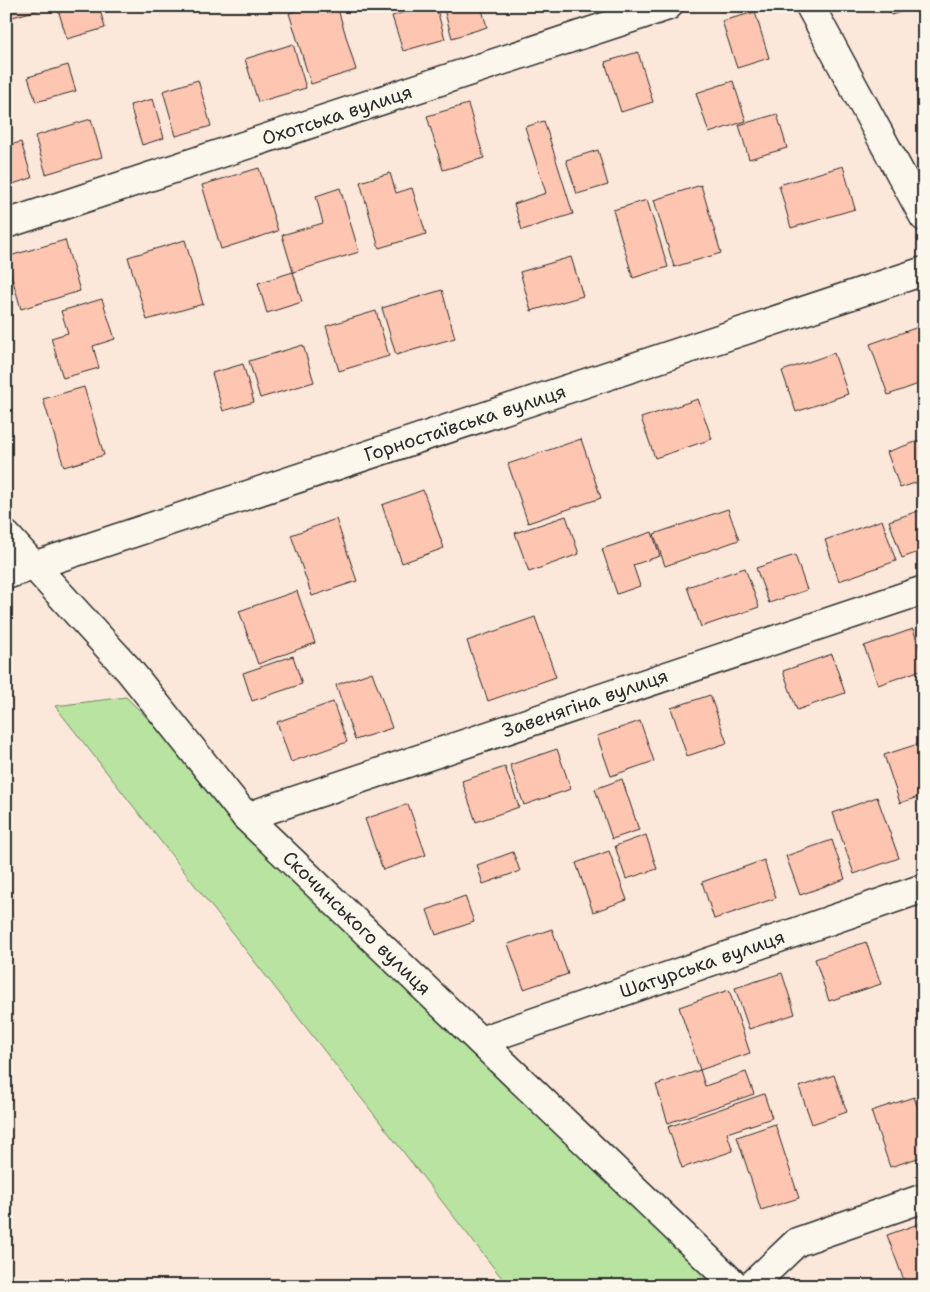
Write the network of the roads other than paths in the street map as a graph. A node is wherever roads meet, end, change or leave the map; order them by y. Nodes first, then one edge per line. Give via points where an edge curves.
1 (668, 6) edge
2 (810, 6) edge
3 (924, 218) edge
4 (6, 224) edge
5 (924, 271) edge
6 (6, 535) edge
7 (34, 566) junction
8 (6, 575) edge
9 (924, 590) edge
10 (246, 817) junction
11 (924, 888) edge
12 (480, 1041) junction
13 (924, 1198) edge
14 (736, 1286) edge
15 (751, 1286) edge

1 - 4 street, Охотська вулиця
2 - 3 street
5 - 7 street, Горностаївська вулиця
6 - 7 street, Скочинського вулиця
7 - 8 street, Горностаївська вулиця
7 - 10 street, Скочинського вулиця via 130,670
9 - 10 street, Завенягіна вулиця
10 - 12 street, Скочинського вулиця
11 - 12 street, Шатурська вулиця
12 - 14 street, Скочинського вулиця
13 - 15 street via 797,1242

